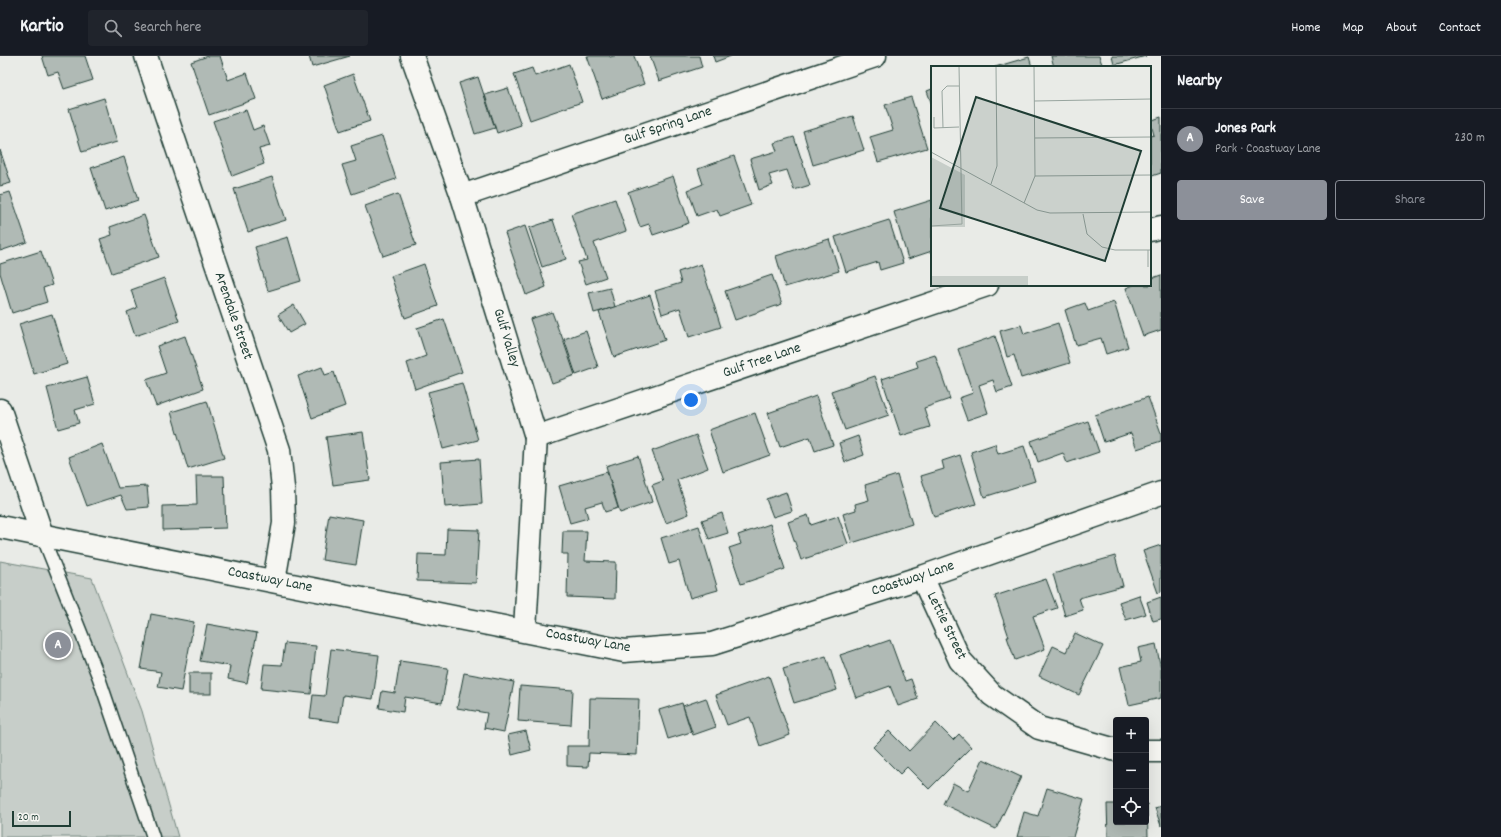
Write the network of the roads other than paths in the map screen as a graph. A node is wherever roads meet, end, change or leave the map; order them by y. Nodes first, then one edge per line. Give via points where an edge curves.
1 (146, 56) edge
2 (412, 56) edge
3 (875, 56) edge
4 (462, 196) junction
5 (1161, 227) edge
6 (1151, 230) edge
7 (984, 286) edge
8 (0, 410) edge
9 (536, 436) junction
10 (1161, 493) edge
11 (0, 527) edge
12 (42, 535) junction
13 (922, 577) junction
14 (274, 581) junction
15 (525, 630) junction
16 (1113, 749) edge
17 (1149, 750) edge
18 (1161, 751) edge
19 (153, 837) edge

1 - 14 street, Arendale Street via 279,450 284,523
2 - 4 street, Gulf Valley
3 - 4 street, Gulf Spring Lane
4 - 9 street, Gulf Valley
5 - 6 street
7 - 9 street, Gulf Tree Lane
8 - 12 street
9 - 15 street, Gulf Valley
10 - 13 street, Coastway Lane
11 - 12 street, Coastway Lane
12 - 14 street, Coastway Lane
12 - 19 lane via 99,678
13 - 15 street, Coastway Lane via 712,644 624,651
13 - 16 street, Lettie Street via 960,660 992,696 1039,728
14 - 15 street, Coastway Lane
17 - 18 street

